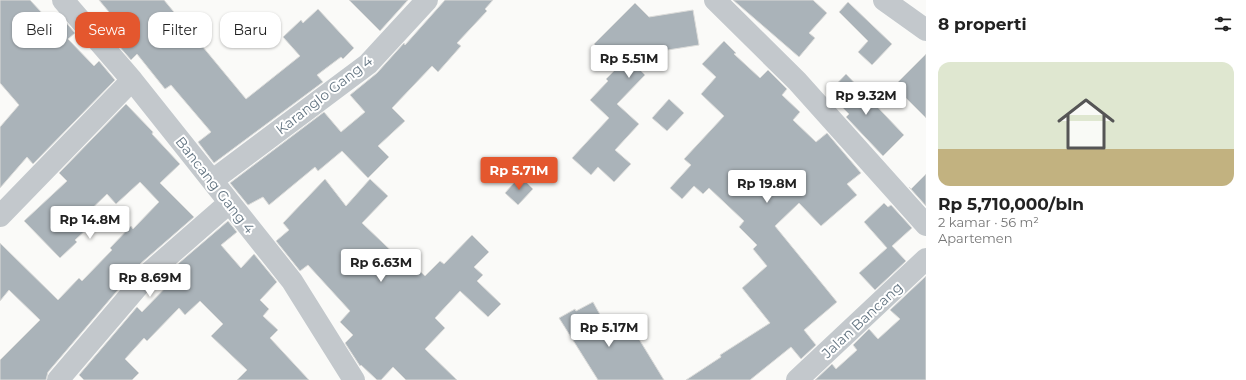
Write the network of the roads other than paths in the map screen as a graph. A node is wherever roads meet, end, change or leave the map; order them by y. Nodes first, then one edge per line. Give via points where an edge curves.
1 (63, 0) edge
2 (427, 0) edge
3 (715, 0) edge
4 (884, 0) edge
5 (926, 30) edge
6 (132, 80) junction
7 (213, 180) junction
8 (229, 204) junction
9 (0, 216) edge
10 (926, 225) edge
11 (926, 259) edge
12 (58, 380) edge
13 (354, 380) edge
14 (797, 380) edge

1 - 6 street, Bancang Gang 4
2 - 7 street, Karanglo Gang 4 via 368,64
3 - 10 street via 797,81
4 - 5 street
6 - 7 street, Bancang Gang 4
6 - 9 street
7 - 8 street, Bancang Gang 4
8 - 12 street via 150,272
8 - 13 street, Bancang Gang 4 via 292,281
11 - 14 street, Jalan Bancang

